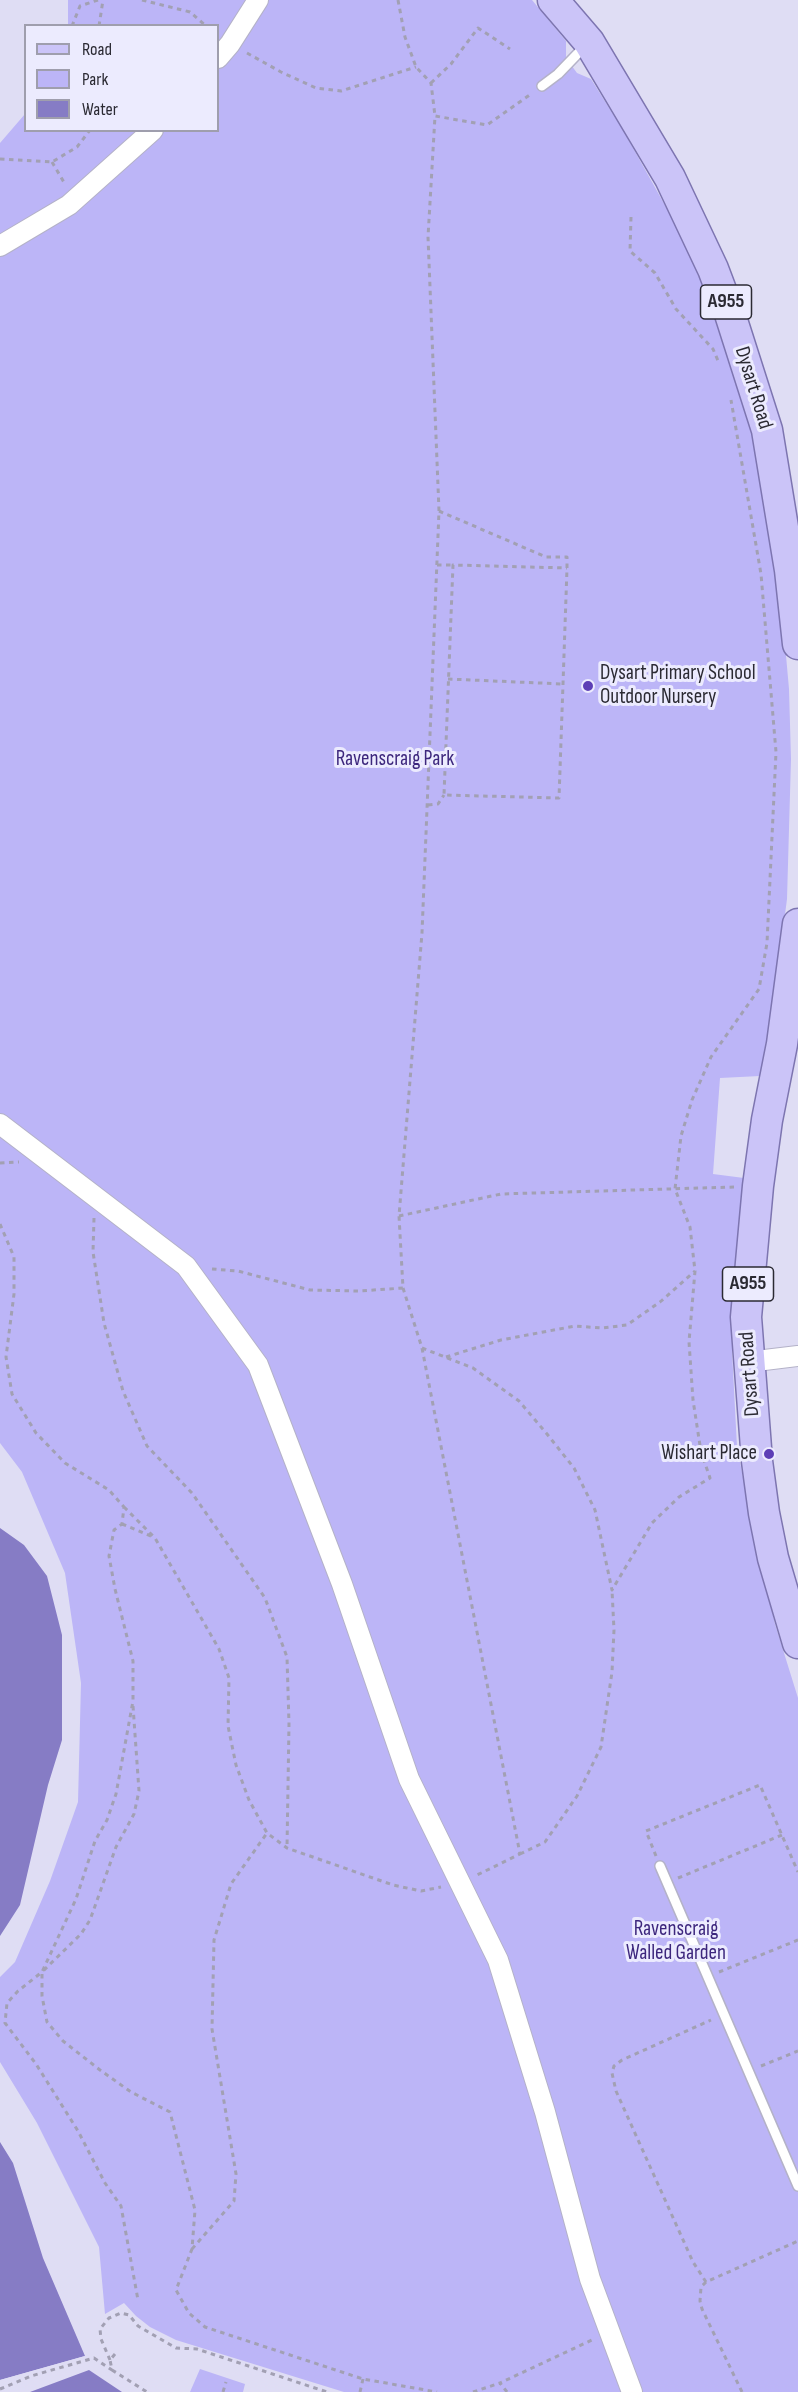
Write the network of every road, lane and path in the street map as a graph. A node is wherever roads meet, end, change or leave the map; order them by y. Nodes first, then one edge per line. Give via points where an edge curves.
1 (98, 0) edge
2 (103, 0) edge
3 (142, 0) edge
4 (258, 0) edge
5 (398, 0) edge
6 (555, 1) edge
7 (73, 24) edge
8 (99, 24) edge
9 (204, 24) edge
10 (589, 42) junction
11 (510, 49) dead end
12 (224, 51) edge
13 (416, 67) junction
14 (431, 83) junction
15 (542, 86) joint
16 (435, 116) junction
17 (88, 132) edge
18 (151, 132) edge
19 (0, 159) edge
20 (52, 162) junction
21 (78, 197) junction
22 (631, 217) dead end
23 (0, 246) edge
24 (721, 368) dead end
25 (730, 396) dead end
26 (439, 511) junction
27 (437, 565) junction
28 (453, 565) junction
29 (567, 568) junction
30 (798, 644) edge
31 (448, 679) junction
32 (563, 684) junction
33 (444, 795) junction
34 (428, 805) junction
35 (798, 924) edge
36 (0, 1124) edge
37 (758, 1186) junction
38 (675, 1189) junction
39 (95, 1198) junction
40 (399, 1216) junction
41 (0, 1224) edge
42 (186, 1266) junction
43 (695, 1271) junction
44 (404, 1288) junction
45 (422, 1348) junction
46 (798, 1356) edge
47 (446, 1357) junction
48 (748, 1362) junction
49 (124, 1507) junction
50 (122, 1524) junction
51 (155, 1538) junction
52 (612, 1590) junction
53 (798, 1643) edge
54 (133, 1701) junction
55 (267, 1833) junction
56 (782, 1835) junction
57 (287, 1848) junction
58 (520, 1854) junction
59 (660, 1866) joint
60 (798, 1872) edge
61 (460, 1883) junction
62 (668, 1883) junction
63 (798, 1940) edge
64 (42, 1972) junction
65 (708, 1977) junction
66 (724, 2014) junction
67 (798, 2051) edge
68 (748, 2072) junction
69 (798, 2186) edge
70 (798, 2241) edge
71 (192, 2249) junction
72 (706, 2282) junction
73 (138, 2300) dead end
74 (609, 2332) junction
75 (115, 2354) dead end
76 (111, 2360) junction
77 (112, 2370) junction
78 (363, 2379) junction
79 (226, 2382) dead end
80 (500, 2383) junction
81 (0, 2389) edge
82 (147, 2392) edge
83 (223, 2392) edge
84 (327, 2392) edge
85 (360, 2392) edge
86 (437, 2392) edge
87 (473, 2392) edge
88 (507, 2392) edge
89 (632, 2392) edge
90 (742, 2392) edge

1 - 7 path via 81,6
2 - 8 path
3 - 9 path via 190,12
4 - 12 street
5 - 13 path
6 - 10 main road, Dysart Road / A955
10 - 15 lane
10 - 30 main road, Dysart Road / A955 via 669,178 730,314 767,430
11 - 14 path via 478,27 451,64
12 - 13 path via 316,88 341,91
13 - 14 path
14 - 16 path
15 - 16 path via 487,125
16 - 26 path via 428,237
17 - 20 path via 77,147
18 - 21 street
19 - 20 path
20 - 21 path via 63,182
21 - 23 street
22 - 24 path via 630,251 655,273 676,309 713,349
25 - 38 path via 760,574 776,753 767,943 759,989 711,1057 692,1100 681,1136
26 - 27 path
26 - 29 path via 546,557 567,557
27 - 28 path
27 - 34 path
28 - 29 path
28 - 31 path
29 - 32 path
31 - 32 path
31 - 33 path
32 - 33 path via 559,798
33 - 34 path via 438,804
34 - 40 path via 422,933
35 - 37 main road, Dysart Road / A955
36 - 39 street
37 - 38 path
37 - 48 main road, Dysart Road / A955 via 746,1317
38 - 40 path via 501,1194
38 - 43 path via 690,1227
39 - 42 street
39 - 57 path via 93,1252 104,1323 123,1391 147,1446 192,1493 265,1598 287,1657
40 - 44 path
41 - 49 path via 14,1257 6,1357 12,1394 36,1433 57,1455 109,1490
42 - 44 path via 238,1271 310,1290
42 - 61 street via 258,1365 342,1584 409,1779
43 - 47 path via 627,1325 575,1326 510,1338
43 - 52 path via 689,1342 693,1400 701,1452 710,1478 679,1497 652,1523
44 - 45 path
45 - 47 path
45 - 58 path
46 - 48 street
47 - 52 path via 473,1368 519,1401 574,1468 595,1510
48 - 53 main road, Dysart Road / A955 via 764,1513
49 - 50 path
49 - 51 path
50 - 51 path
50 - 54 path via 114,1530 109,1556 133,1661
51 - 55 path via 219,1649 228,1678 228,1726 236,1765
52 - 58 path via 612,1672 601,1747 577,1796 545,1842
54 - 64 path via 116,1794 76,1899
54 - 64 path via 139,1783 134,1814 116,1847 90,1920 74,1942
55 - 57 path
55 - 71 path via 231,1884 214,1940 212,2029 236,2174 234,2201
56 - 59 path via 760,1785 646,1831
56 - 60 path
56 - 62 path
57 - 61 path via 421,1891
58 - 61 path
59 - 62 lane
61 - 74 street via 498,1960 545,2112 590,2279
62 - 65 lane
63 - 65 path
64 - 71 path via 47,2022 63,2041 131,2092 170,2112 195,2210
64 - 73 path via 7,2003 5,2023 36,2064 121,2206
65 - 66 lane
66 - 68 lane
66 - 72 path via 622,2060 612,2073 616,2091 693,2262
67 - 68 path
68 - 69 lane
70 - 72 path
71 - 78 path via 176,2290 189,2313 205,2327
72 - 90 path via 701,2287 700,2301
74 - 80 path
74 - 89 street
75 - 76 path
76 - 77 path
76 - 84 path via 100,2329 109,2318 121,2313 176,2348 197,2349
77 - 81 path via 94,2358
77 - 82 path
78 - 85 path
78 - 86 path
79 - 83 path
80 - 87 path
80 - 88 path

